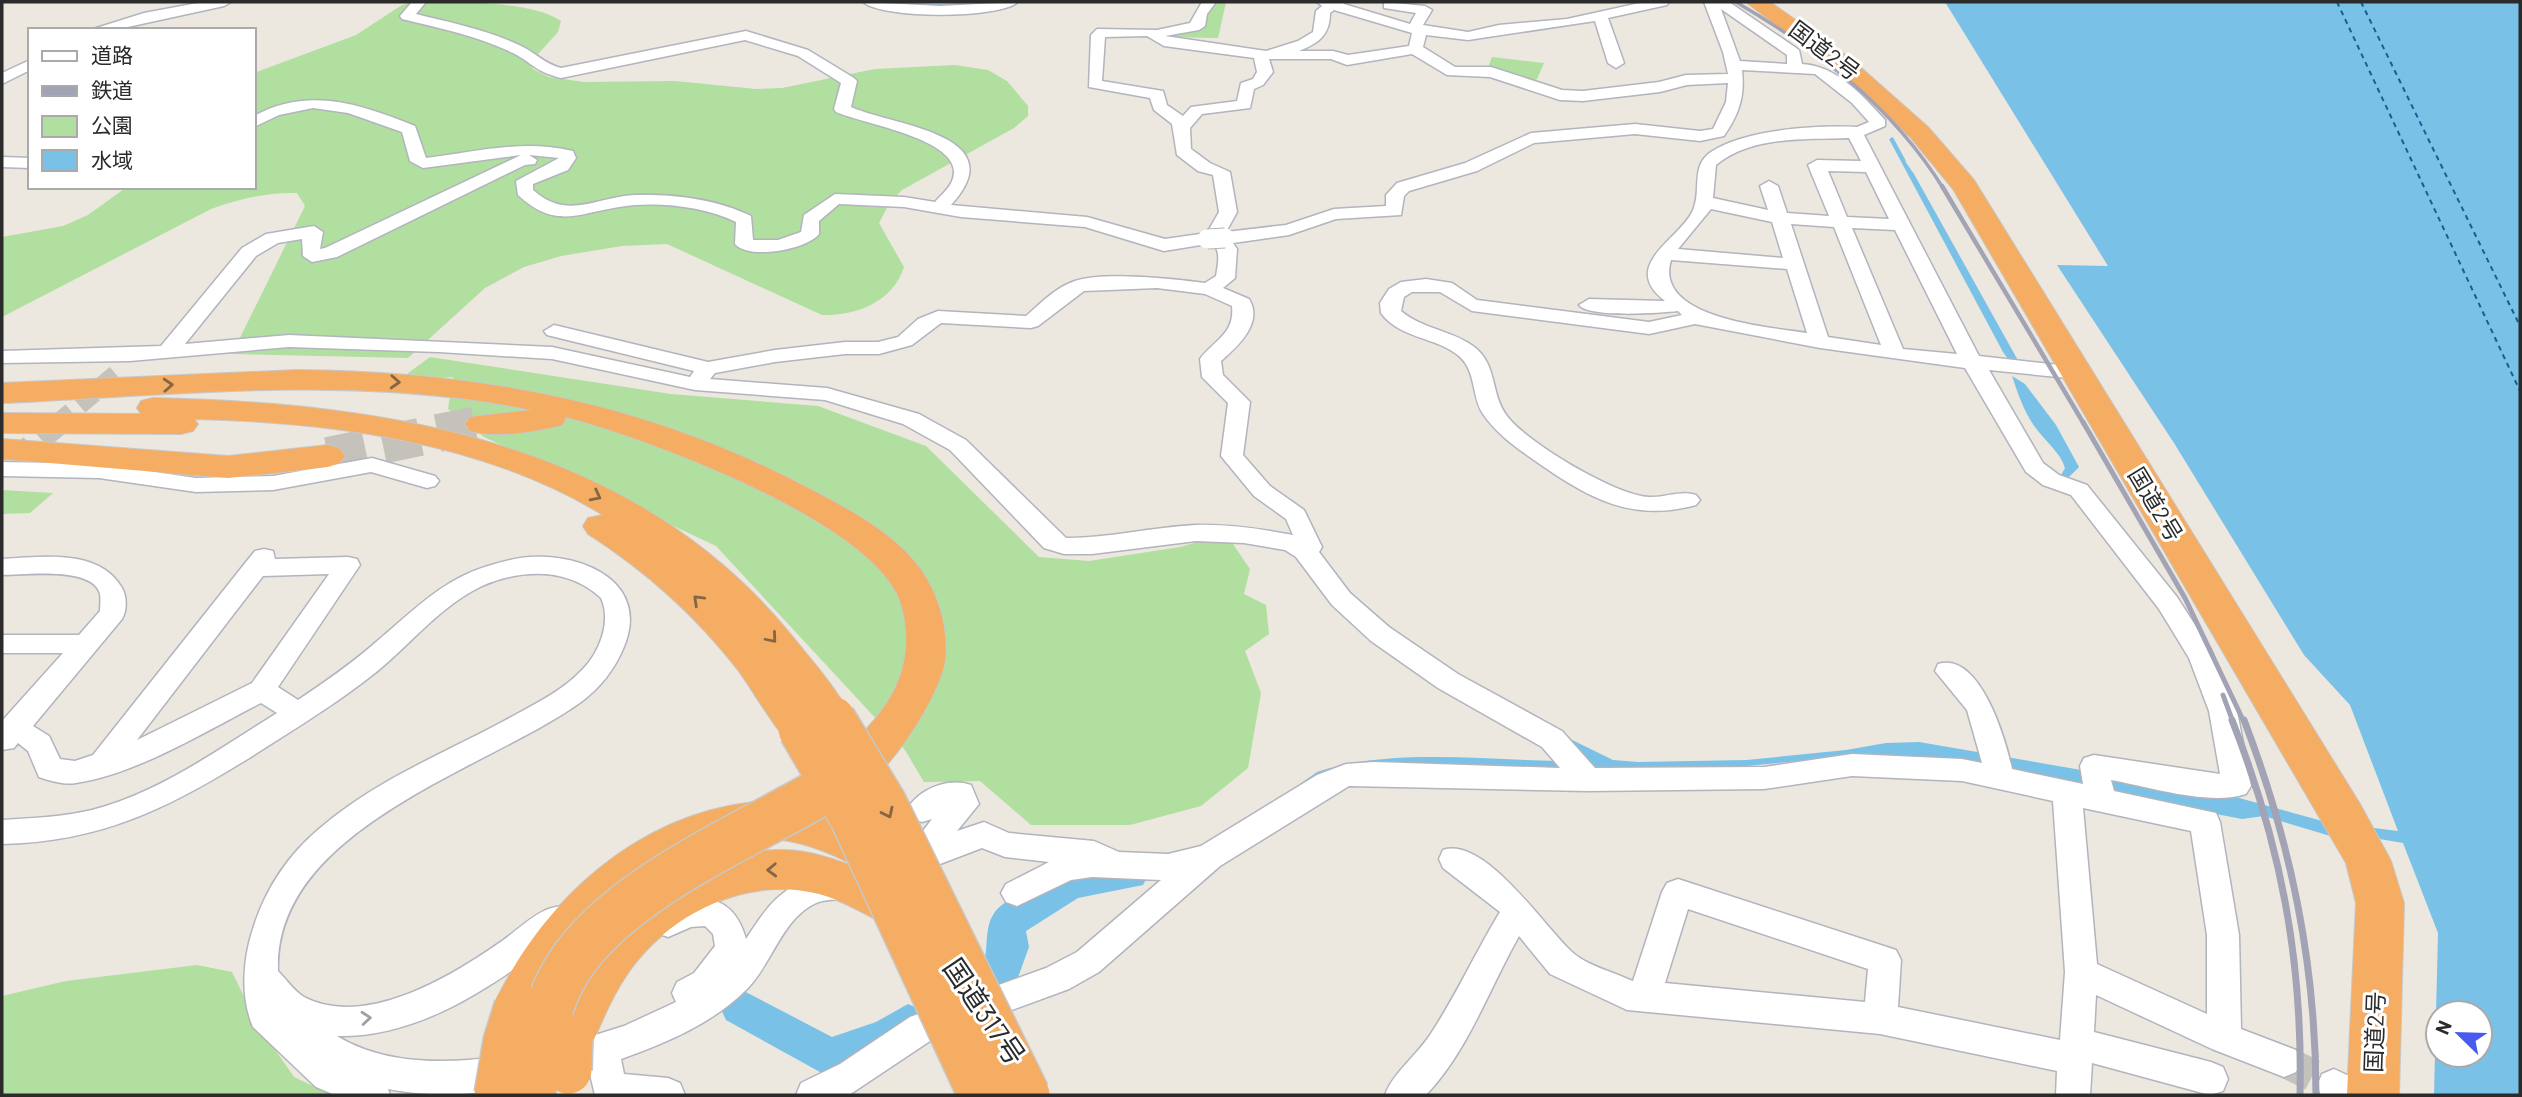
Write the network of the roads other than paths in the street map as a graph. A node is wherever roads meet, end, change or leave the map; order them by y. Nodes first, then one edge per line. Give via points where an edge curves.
1 (224, 2) edge
2 (419, 2) edge
3 (870, 2) edge
4 (1011, 2) edge
5 (1209, 2) edge
6 (1662, 2) edge
7 (1711, 2) edge
8 (1720, 2) edge
9 (1756, 2) edge
10 (1331, 3) edge
11 (1389, 5) dead end
12 (1600, 15) junction
13 (1372, 20) junction
14 (104, 28) edge
15 (1417, 30) junction
16 (1155, 34) junction
17 (1357, 49) junction
18 (1415, 50) junction
19 (1265, 55) junction
20 (1616, 63) dead end
21 (28, 65) edge
22 (1795, 66) junction
23 (1328, 70) dead end
24 (1735, 71) junction
25 (2, 79) edge
26 (1188, 120) junction
27 (256, 121) edge
28 (1854, 131) junction
29 (2, 162) edge
30 (28, 163) edge
31 (1874, 167) junction
32 (550, 170) junction
33 (1769, 186) dead end
34 (1705, 201) junction
35 (939, 208) junction
36 (1777, 216) junction
37 (1841, 221) junction
38 (1902, 225) junction
39 (1664, 254) junction
40 (1793, 264) junction
41 (1209, 289) junction
42 (1562, 303) dead end
43 (1679, 305) junction
44 (1698, 317) junction
45 (554, 331) dead end
46 (1820, 342) junction
47 (169, 351) junction
48 (1895, 354) junction
49 (2, 357) edge
50 (1971, 362) junction
51 (2077, 373) junction
52 (701, 376) junction
53 (2, 393) edge
54 (2, 408) edge
55 (2, 423) edge
56 (482, 424) tunnel mouth
57 (328, 456) tunnel mouth
58 (5, 462) edge
59 (765, 478) junction
60 (427, 481) dead end
61 (1688, 500) dead end
62 (1305, 551) junction
63 (2, 567) edge
64 (2, 644) edge
65 (87, 644) junction
66 (1948, 671) dead end
67 (262, 690) junction
68 (299, 714) junction
69 (815, 721) junction
70 (5, 736) edge
71 (102, 765) junction
72 (1579, 770) junction
73 (2000, 778) junction
74 (2067, 794) junction
75 (2101, 801) junction
76 (922, 810) dead end
77 (2, 832) edge
78 (1209, 857) junction
79 (648, 859) junction
80 (1454, 859) dead end
81 (1113, 864) junction
82 (860, 889) junction
83 (1017, 893) dead end
84 (1517, 911) junction
85 (926, 923) junction
86 (2081, 972) junction
87 (263, 978) junction
88 (1644, 996) junction
89 (1880, 1019) junction
90 (303, 1033) junction
91 (2224, 1038) junction
92 (2076, 1051) junction
93 (2284, 1061) tunnel mouth
94 (558, 1067) edge
95 (2211, 1079) dead end
96 (1019, 1088) edge
97 (2353, 1092) edge
98 (373, 1095) edge
99 (668, 1095) edge
100 (813, 1095) edge
101 (1402, 1095) edge
102 (2073, 1095) edge

1 - 14 street
2 - 35 street via 407,16 476,33 520,51 542,68 561,73 732,36 768,40 803,53 849,81 842,109 958,152 963,162 962,180
3 - 4 street via 906,10 948,11
5 - 16 street via 1194,27
6 - 12 street
7 - 24 street
8 - 22 street via 1794,53
9 - 51 highway, 国道2号 via 1852,68 1924,135 1965,187
10 - 13 street
10 - 19 street via 1323,11 1323,28 1315,37 1281,53
11 - 15 street via 1425,10
12 - 15 street via 1468,36
12 - 20 street
13 - 15 street
13 - 17 street
15 - 18 street
16 - 19 street via 1164,43
16 - 26 street via 1144,30 1098,35 1094,84 1157,94 1160,107
17 - 18 street
17 - 19 street via 1333,55
17 - 23 street
18 - 24 street via 1452,72 1491,72 1560,95 1660,87
19 - 26 street via 1261,57 1265,72 1258,82 1246,86 1244,105 1197,110
21 - 25 street
22 - 24 street
22 - 28 street via 1826,73 1879,123
24 - 35 street via 1737,100 1725,125 1711,136 1635,129 1531,138 1471,167 1403,187 1395,195 1395,211 1346,212 1289,230 1164,245 1087,222
26 - 41 street via 1183,151 1204,167 1221,172 1228,212 1216,234 1228,249 1225,278
27 - 32 street via 304,105 352,106 409,129 418,161 423,163 535,148 567,155 562,166
28 - 31 street
28 - 34 street via 1807,133 1726,151 1708,163
29 - 30 street
31 - 37 street via 1817,164
31 - 38 street
32 - 35 street via 525,181 524,191 536,204 557,212 656,201 732,211 745,220 744,244 758,247 798,242 810,234 810,219 835,199
32 - 47 street via 555,164 548,160 522,160 330,253 312,256 309,244 314,232 273,238 241,259
33 - 36 street
34 - 36 street
34 - 39 street via 1702,212
36 - 37 street
36 - 40 street
37 - 38 street
37 - 48 street
38 - 50 street
39 - 40 street
39 - 43 street via 1658,272 1663,290
40 - 46 street
41 - 52 street via 1157,282 1080,285 1031,322 938,317 905,341 879,348 775,356
41 - 62 street via 1242,303 1245,318 1236,338 1210,359 1209,369 1239,402 1232,456 1262,491 1296,515 1310,547
42 - 43 street via 1636,308
43 - 44 street
44 - 46 street
44 - 61 street via 1648,328 1472,305 1445,287 1426,285 1408,286 1390,303 1391,313 1404,324 1465,350 1480,366 1491,410 1504,428 1574,477 1608,496 1647,505
45 - 52 street
46 - 48 street
47 - 49 street via 125,362
47 - 52 street via 289,341 439,346 552,354
48 - 50 street
50 - 51 street
50 - 75 street via 1983,375 2034,467 2051,480 2078,490 2168,603 2202,657 2223,711 2236,786 2207,786 2094,766
51 - 97 highway, 国道2号 via 2351,829 2380,903
52 - 62 street via 808,391 911,419 958,445 1053,542 1064,546 1196,533 1244,535 1291,543
53 -> 59 highway via 262,380 396,382 567,407 682,441
54 -> 69 highway via 178,408 335,419 434,438 554,476 627,513 694,559 751,614
69 -> 55 highway via 669,573 604,527 533,491 415,452 317,434 163,423
56 - 59 highway via 549,418 588,421 678,444
57 - 58 highway via 228,467
58 - 60 street via 196,485 273,483 372,466
59 - 94 highway, bridge via 861,537 915,590 927,631 925,666 901,716 881,743 816,795 665,878 606,924 555,989 534,1059
62 - 72 street via 1341,599 1380,634 1448,681 1552,739
63 - 65 street via 79,567 100,574 112,589 113,613
64 - 65 street
65 - 70 street
66 - 73 street via 1979,705
67 - 68 street
67 - 71 street via 137,754
67 - 71 street via 348,565 262,560
68 - 77 street via 156,797 95,821 45,831
68 - 87 street via 359,673 442,598 471,581 506,569 555,566 584,575 608,589 615,599 613,644 603,664 571,696 358,813 297,871 271,919 262,954
69 - 96 highway, bridge via 820,755 854,818
70 - 71 street via 31,734 40,742 49,769 75,772
72 - 73 street via 1764,778 1852,765 1962,770
72 - 78 street via 1346,775
73 - 74 street
74 - 75 street
74 - 86 street
75 - 91 street via 2205,822 2223,935
76 - 81 street via 950,793 961,793 964,804 931,840 940,851 984,834 1005,845 1094,854
78 - 81 street via 1168,867
78 - 100 street via 1088,962 1057,979 922,1028 852,1076
79 - 85 highway, 国道317号 via 728,822 804,825 852,842 898,867
87 -> 79 street via 291,1006 307,1014 337,1020 401,1012 496,966 585,898
79 - 94 highway, 国道317号, bridge via 567,928 540,964 518,1006 505,1054
80 - 84 street via 1506,897
81 - 83 street via 1066,868
82 - 85 highway, 国道317号
82 - 94 street via 814,888 793,901 771,925 737,977 686,1014
82 -> 94 highway, 国道317号 via 802,870 773,868 738,872 672,902 622,944
84 - 88 street via 1562,964 1627,995
84 - 101 street via 1454,1027
85 - 96 highway, 国道317号, bridge
86 - 91 street
86 - 92 street
87 - 90 street via 272,998
87 - 98 street via 265,1016 328,1075
88 - 89 street
88 - 89 street via 1678,892 1885,960
89 - 92 street
90 - 94 street via 346,1060 403,1076 447,1079
90 - 94 street via 404,1059 451,1065 486,1063 575,1045 642,1020 706,983 732,949 729,928 715,915 696,911 643,939
91 - 93 street
92 - 95 street
92 - 102 street
94 - 99 street via 610,1090

